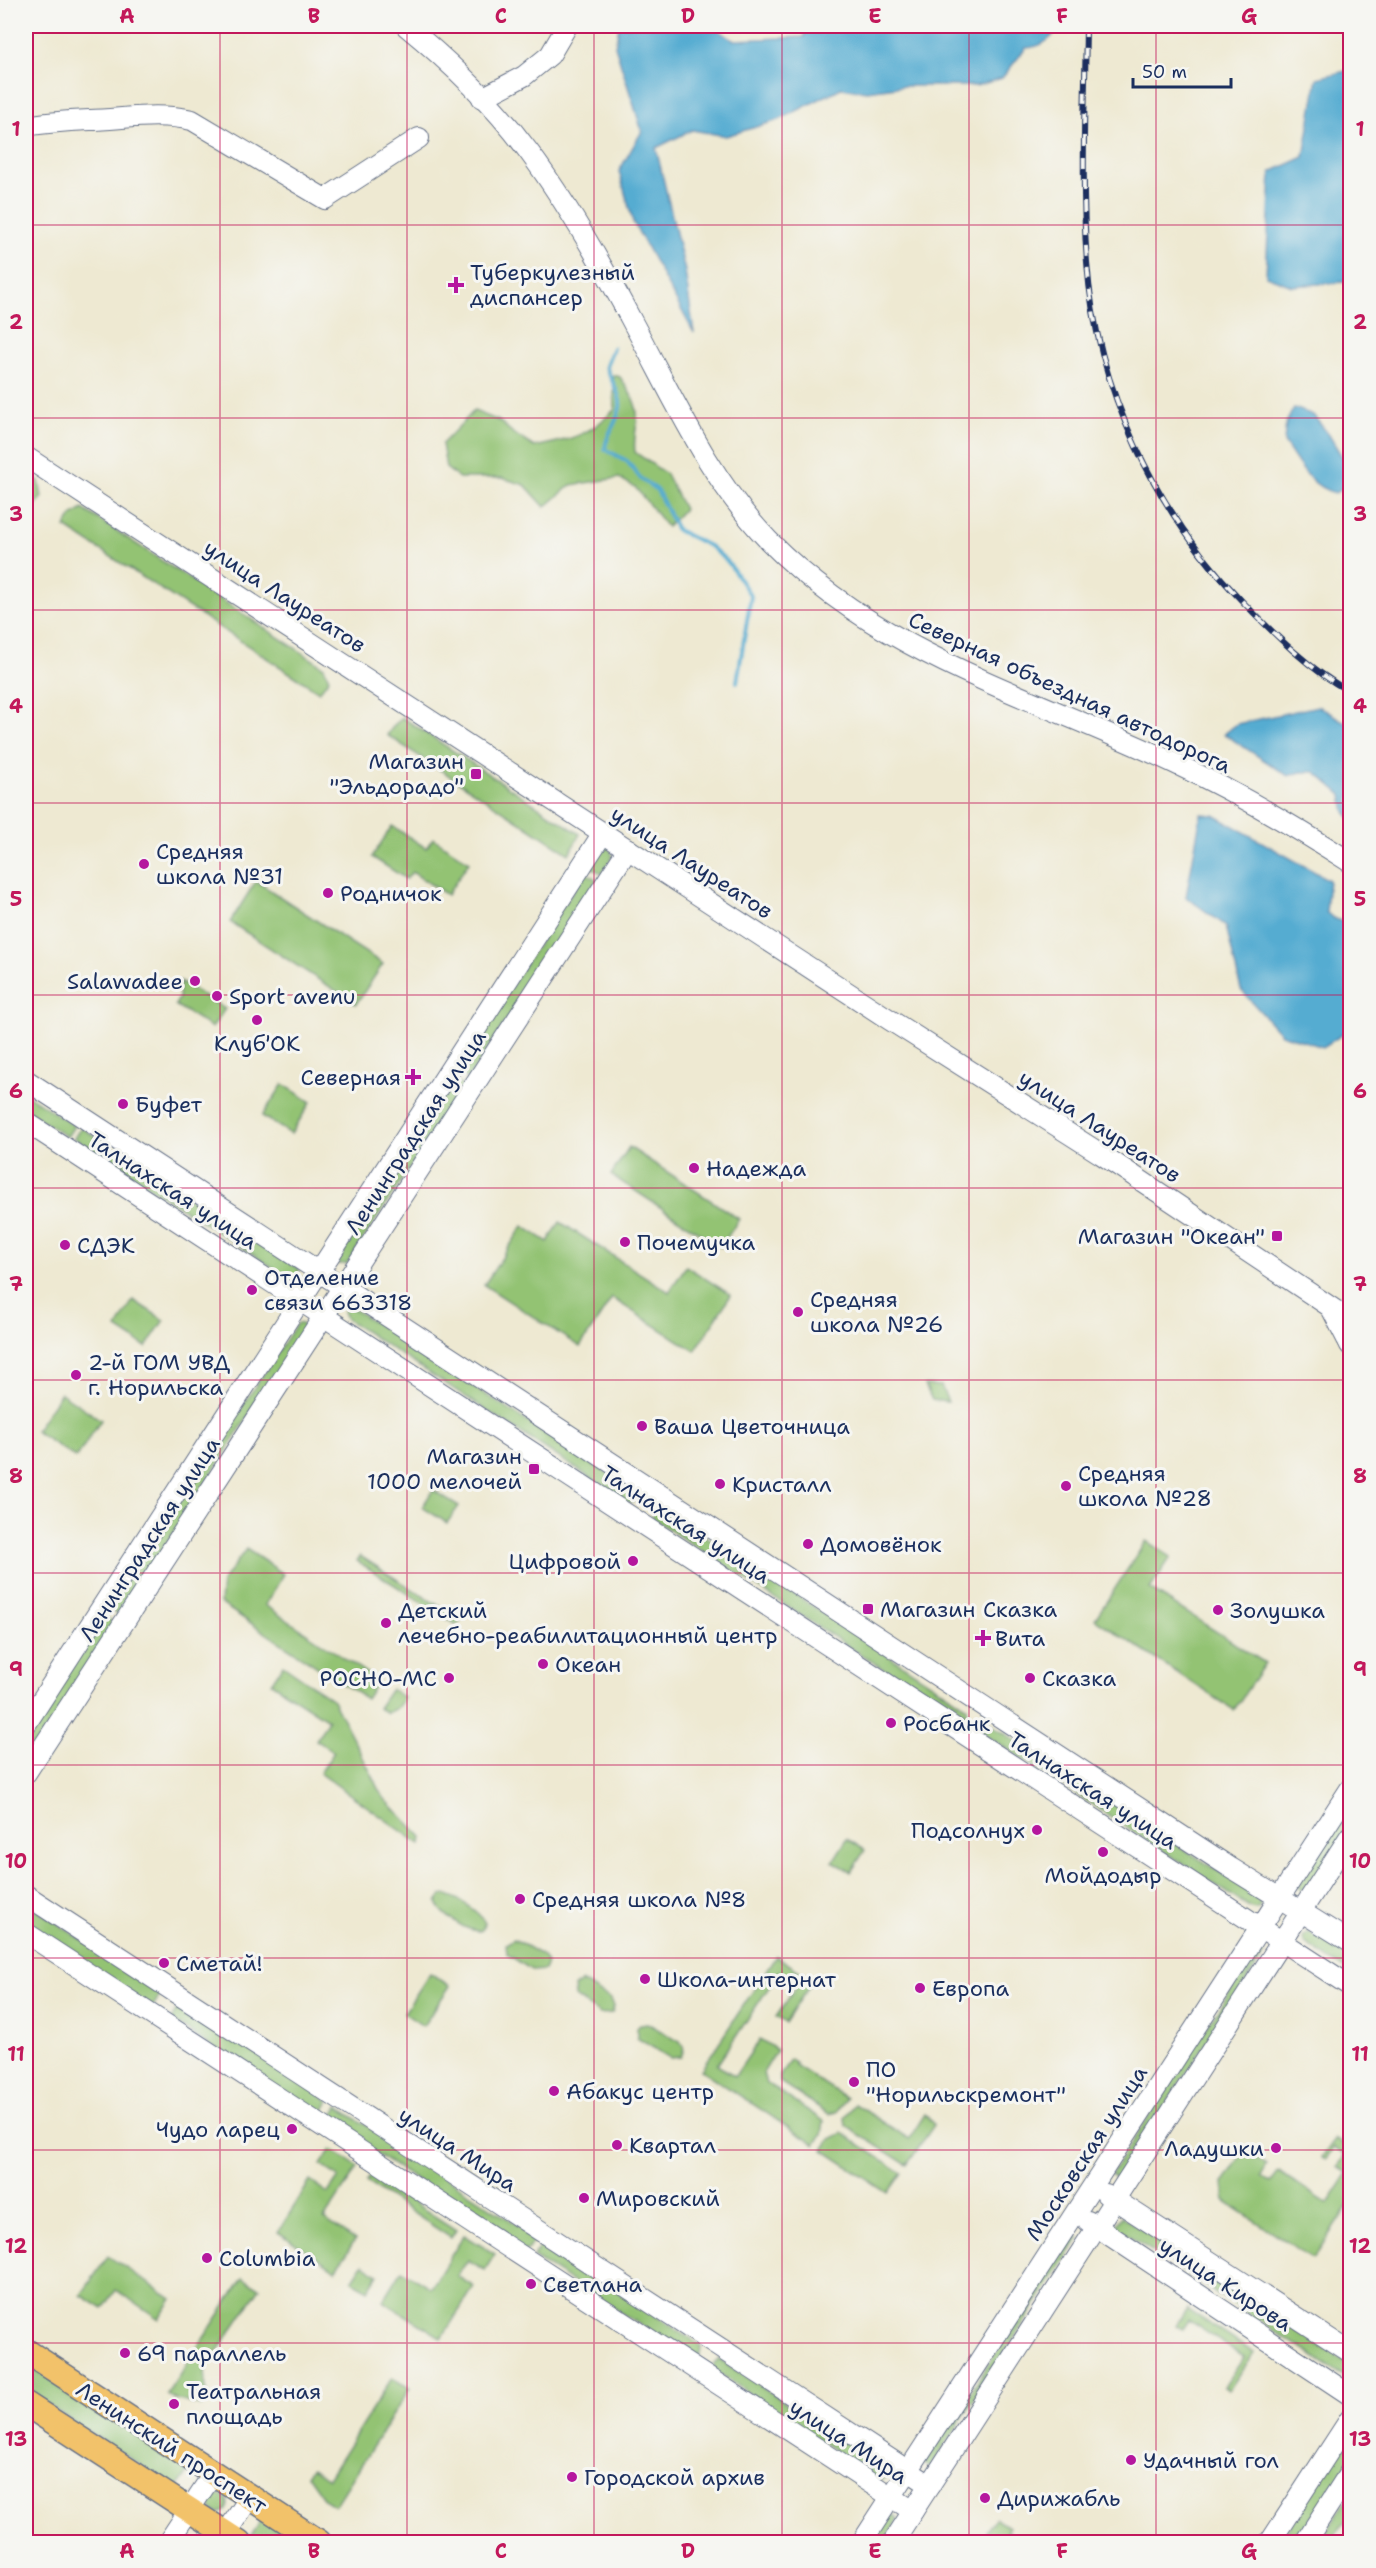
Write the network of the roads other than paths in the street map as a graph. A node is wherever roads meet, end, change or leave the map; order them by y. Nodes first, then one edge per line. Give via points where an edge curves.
1 (406, 26) edge
2 (567, 26) edge
3 (482, 98) junction
4 (26, 126) edge
5 (419, 138) dead end
6 (26, 457) edge
7 (603, 832) junction
8 (628, 849) junction
9 (1350, 862) edge
10 (26, 1080) edge
11 (26, 1122) edge
12 (319, 1270) junction
13 (343, 1286) junction
14 (299, 1301) junction
15 (1332, 1308) junction
16 (323, 1317) junction
17 (1350, 1320) edge
18 (1350, 1345) edge
19 (26, 1724) edge
20 (26, 1773) edge
21 (1350, 1790) edge
22 (1350, 1836) edge
23 (26, 1895) edge
24 (1281, 1897) junction
25 (1302, 1911) junction
26 (1261, 1928) junction
27 (26, 1933) edge
28 (1282, 1942) junction
29 (1350, 1942) edge
30 (1350, 1986) edge
31 (174, 1992) junction
32 (158, 2019) junction
33 (1093, 2186) junction
34 (1114, 2200) junction
35 (1075, 2213) junction
36 (1097, 2227) junction
37 (716, 2345) junction
38 (26, 2351) edge
39 (1350, 2352) edge
40 (699, 2371) junction
41 (1350, 2395) edge
42 (26, 2403) edge
43 (1350, 2419) edge
44 (908, 2470) junction
45 (1350, 2472) edge
46 (213, 2474) junction
47 (930, 2485) junction
48 (250, 2497) junction
49 (891, 2497) junction
50 (189, 2510) junction
51 (913, 2511) junction
52 (228, 2540) edge
53 (168, 2542) edge
54 (319, 2542) edge
55 (862, 2542) edge
56 (893, 2542) edge
57 (1270, 2542) edge
58 (1305, 2542) edge

1 - 3 street, Северная объездная автодорога
2 - 3 street via 550,55 524,76
3 - 9 street, Северная объездная автодорога via 528,150 561,200 711,467 765,537 800,571 873,624 926,655 1175,764
4 - 5 street via 127,116 192,120 325,200
6 - 7 street, улица Лауреатов
7 - 8 street, улица Лауреатов
7 - 12 street, Ленинградская улица
8 - 13 street, Ленинградская улица
8 - 15 street, улица Лауреатов
10 - 12 street, Талнахская улица
11 - 14 street, Талнахская улица
12 - 13 street, Талнахская улица
12 - 14 street, Ленинградская улица
13 - 16 street, Ленинградская улица
13 - 24 street, Талнахская улица
14 - 16 street, Талнахская улица
14 - 19 street, Ленинградская улица
15 - 17 street, улица Лауреатов
15 - 18 street
16 - 20 street, Ленинградская улица
16 - 26 street, Талнахская улица
21 - 24 street, Московская улица
22 - 25 street
23 - 31 street, улица Мира
24 - 25 street, Талнахская улица
24 - 26 street, Московская улица
25 - 28 street
25 - 29 street, Талнахская улица
26 - 28 street, Талнахская улица
26 - 33 street, Московская улица
27 - 32 street, улица Мира
28 - 30 street, Талнахская улица
28 - 34 street
31 - 32 street
31 - 37 street, улица Мира
32 - 40 street, улица Мира
33 - 34 street, улица Кирова
33 - 35 street, Московская улица
34 - 36 street
34 - 39 street, улица Кирова
35 - 36 street, улица Кирова
35 - 44 street, Московская улица
36 - 41 street, улица Кирова
36 - 47 street
37 - 40 street
37 - 44 street, улица Мира
38 - 46 main road, Ленинский проспект
40 - 49 street, улица Мира
42 - 50 main road, Ленинский проспект
43 - 57 street
44 - 47 street, улица Мира
44 - 49 street, Московская улица
45 - 58 street
46 - 48 main road, Ленинский проспект
46 - 50 street
47 - 51 street
48 - 52 street
48 - 54 main road, Ленинский проспект
49 - 51 street, улица Мира
49 - 55 street, Московская улица
50 - 52 main road, Ленинский проспект
50 - 53 street
51 - 56 street

